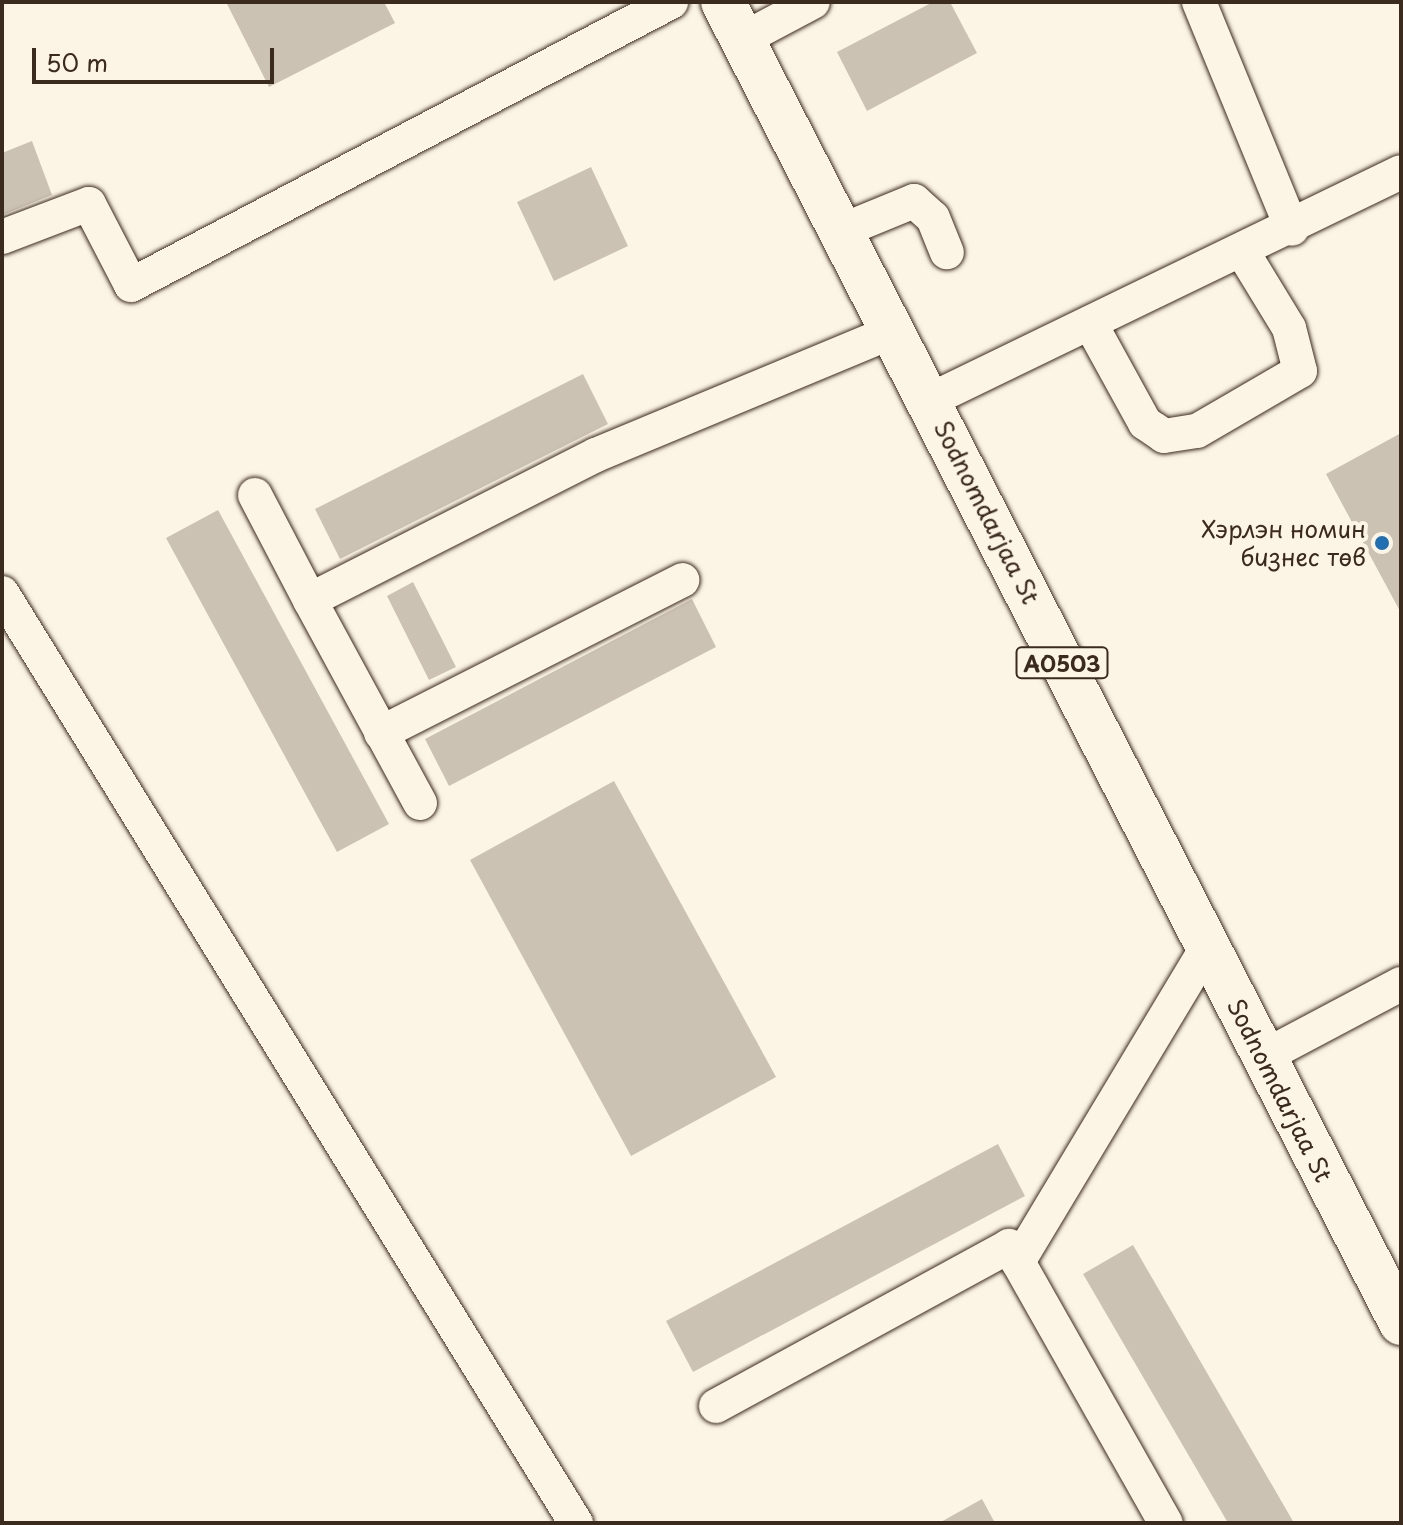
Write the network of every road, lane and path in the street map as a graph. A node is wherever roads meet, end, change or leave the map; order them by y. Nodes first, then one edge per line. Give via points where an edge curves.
1 (671, 2) edge
2 (813, 2) edge
3 (1199, 2) edge
4 (733, 21) edge
5 (1401, 172) edge
6 (1292, 229) junction
7 (841, 231) junction
8 (2, 237) edge
9 (1242, 251) junction
10 (947, 252) dead end
11 (1090, 323) junction
12 (892, 332) junction
13 (930, 400) junction
14 (255, 495) dead end
15 (682, 580) dead end
16 (2, 593) edge
17 (310, 600) junction
18 (381, 733) junction
19 (420, 803) dead end
20 (1206, 949) junction
21 (1401, 984) edge
22 (1263, 1057) junction
23 (1018, 1262) junction
24 (1401, 1323) edge
25 (716, 1406) dead end
26 (576, 1523) edge
27 (1166, 1523) edge

1 - 8 street via 131,285 89,204
2 - 4 street
3 - 6 street
4 - 7 main road, Sodnomdarjaa St / A0503
5 - 6 street
6 - 9 street
7 - 10 street via 914,201 933,218
7 - 12 main road, Sodnomdarjaa St / A0503
9 - 11 street
9 - 11 street via 1289,328 1300,371 1197,431 1164,436 1145,423
11 - 13 street
12 - 13 main road, Sodnomdarjaa St / A0503
12 - 17 street via 596,455
13 - 20 main road, Sodnomdarjaa St / A0503
14 - 17 street
15 - 18 street
16 - 26 street
17 - 18 street
18 - 19 street
20 - 22 main road, Sodnomdarjaa St / A0503
20 - 23 street
21 - 22 street
22 - 24 main road, Sodnomdarjaa St / A0503
23 - 25 street via 1009,1246
23 - 27 street

